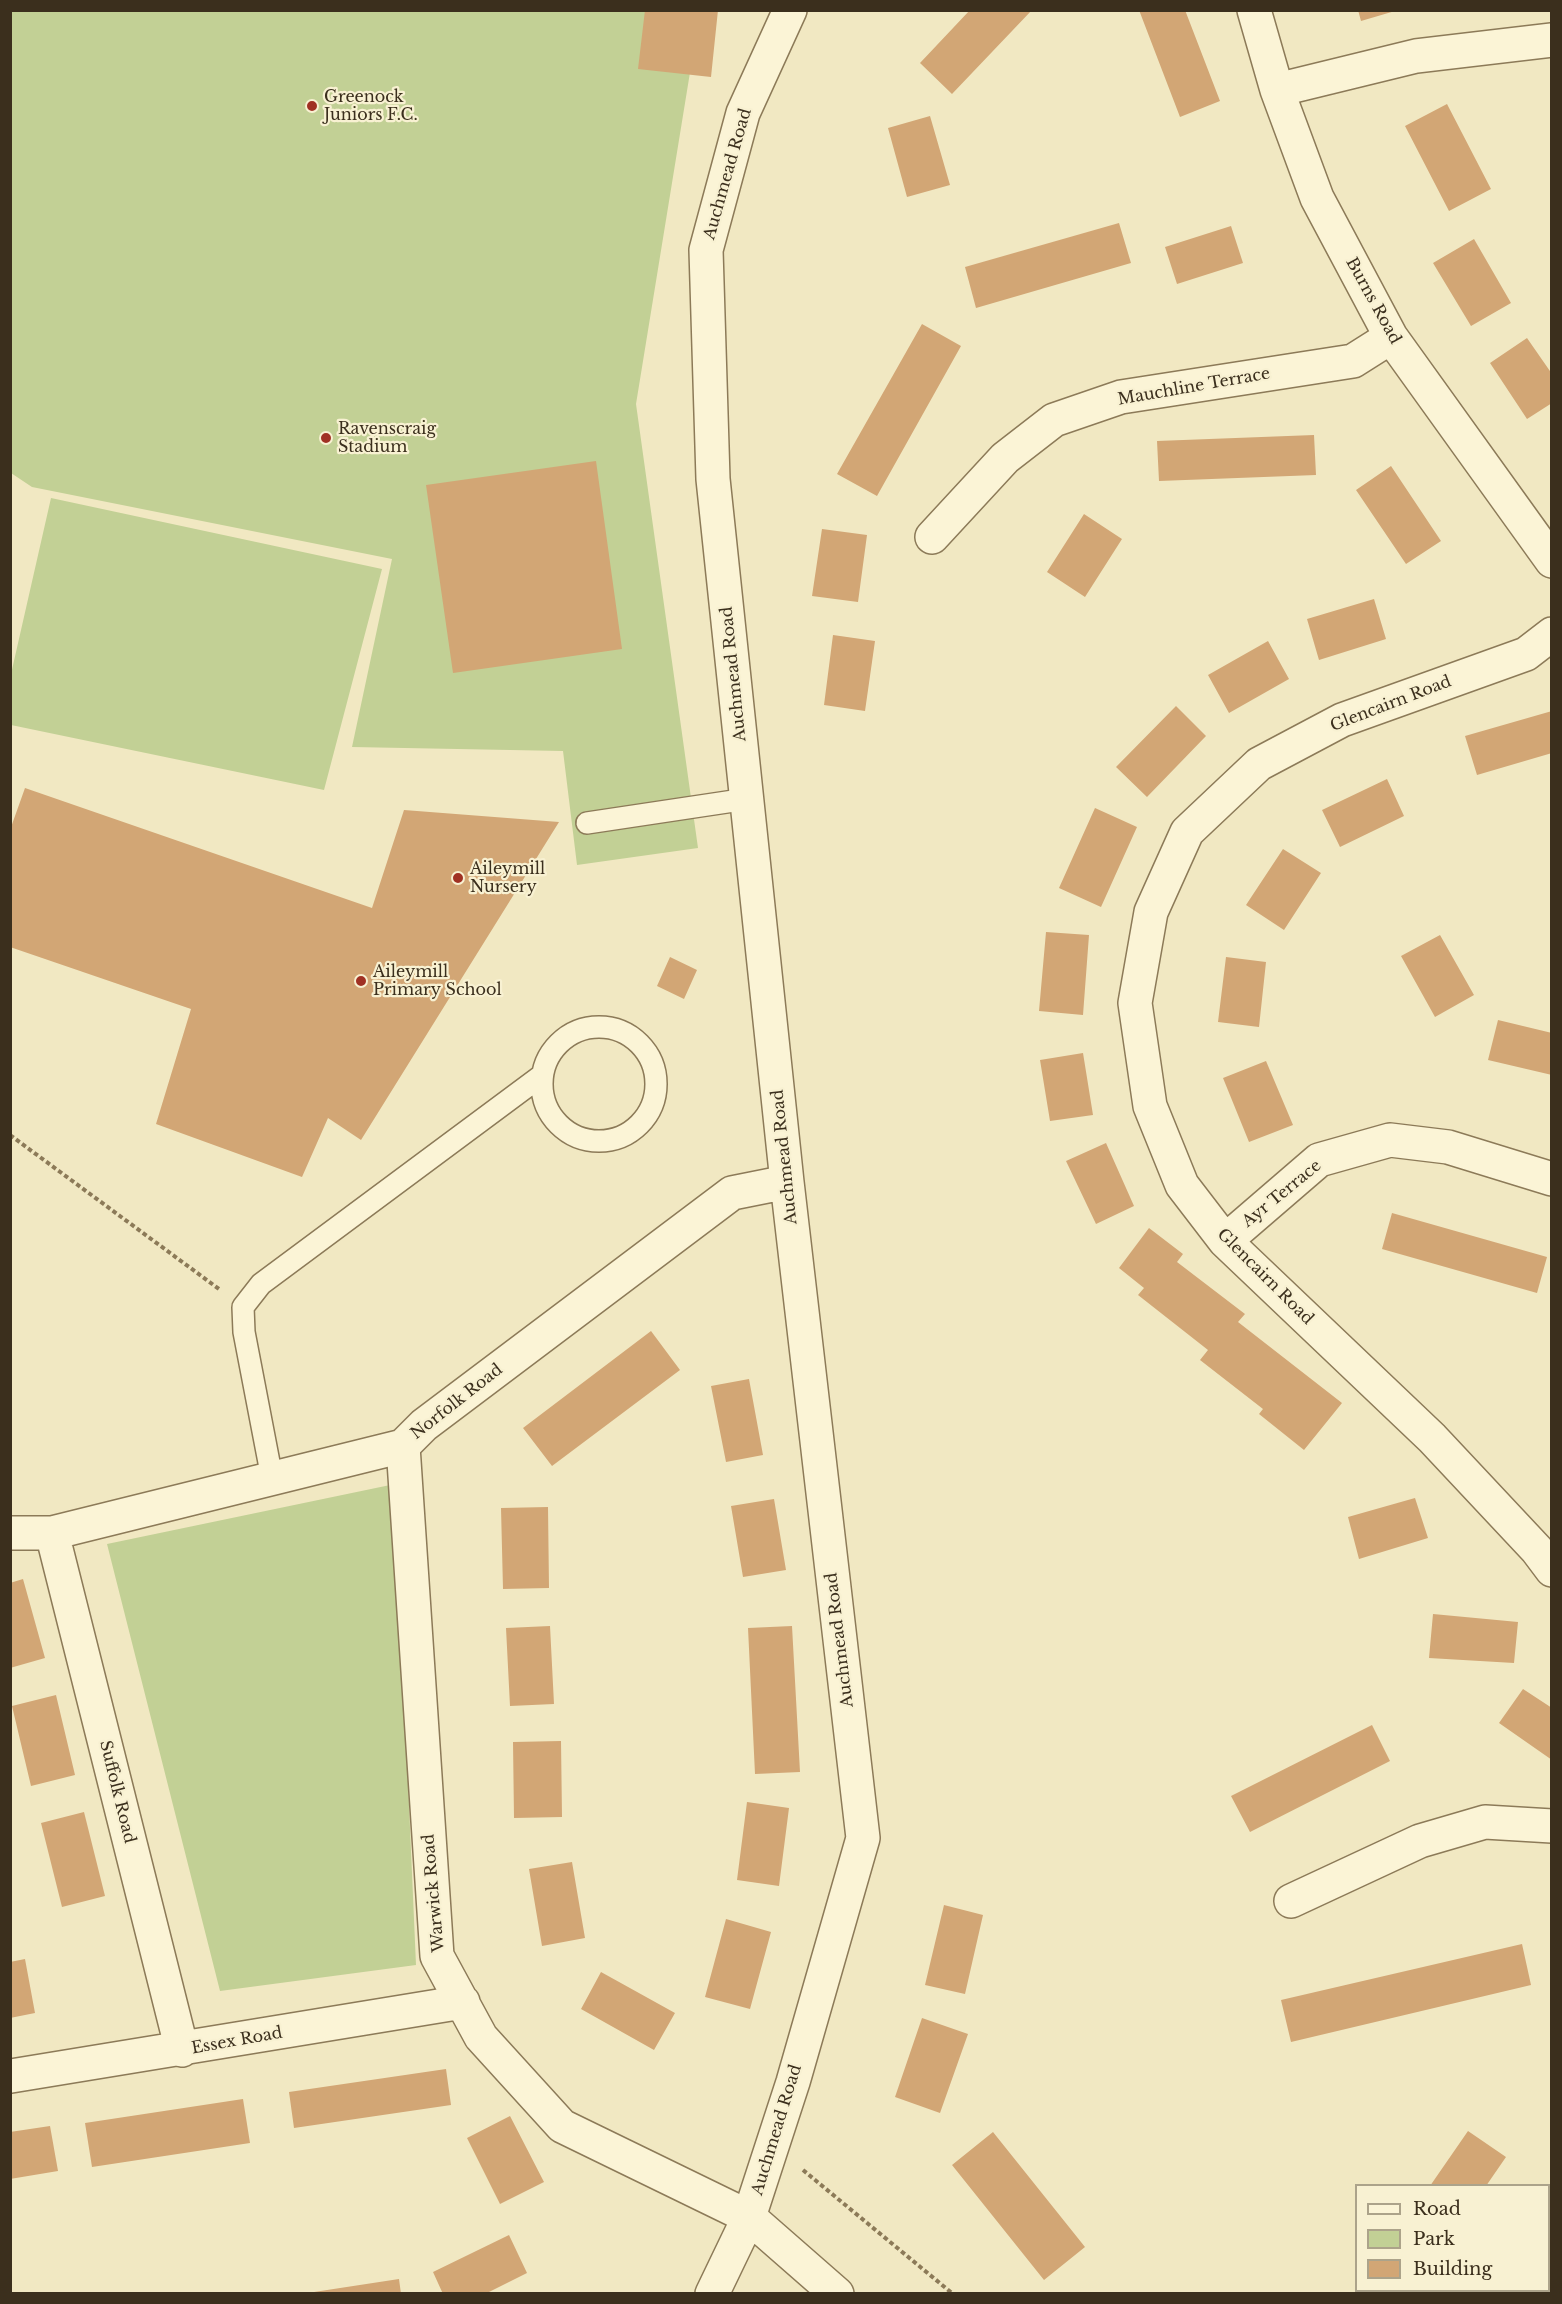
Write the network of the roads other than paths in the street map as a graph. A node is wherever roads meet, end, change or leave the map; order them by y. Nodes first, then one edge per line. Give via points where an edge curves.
1 (790, 10) edge
2 (1254, 10) edge
3 (1551, 40) edge
4 (1277, 90) junction
5 (1391, 337) junction
6 (1541, 528) edge
7 (932, 537) dead end
8 (1551, 561) edge
9 (1551, 634) edge
10 (747, 799) junction
11 (587, 823) dead end
12 (542, 1076) junction
13 (1551, 1179) edge
14 (787, 1182) junction
15 (1226, 1241) junction
16 (403, 1446) junction
17 (272, 1478) junction
18 (10, 1533) edge
19 (52, 1533) junction
20 (1551, 1570) edge
21 (1551, 1826) edge
22 (1290, 1901) dead end
23 (462, 2002) junction
24 (182, 2050) junction
25 (11, 2076) edge
26 (749, 2217) junction
27 (712, 2294) edge
28 (837, 2294) edge

1 - 10 street, Auchmead Road via 743,113 706,250 713,479
2 - 4 street, Burns Road
3 - 4 street via 1416,56
4 - 5 street, Burns Road via 1317,198
5 - 6 street, Burns Road
5 - 7 street, Mauchline Terrace via 1353,361 1121,397 1054,420 1005,458
6 - 8 street, Burns Road
9 - 15 street, Glencairn Road via 1526,654 1341,720 1259,764 1187,832 1150,912 1135,1003 1150,1106 1182,1185
10 - 11 lane
10 - 14 street, Auchmead Road
12 - 12 lane via 549,1054 564,1038 585,1028 607,1027 628,1034 645,1049 655,1070 656,1092 648,1113 633,1130 613,1140 591,1141 569,1134 553,1118 543,1098
12 - 17 lane via 261,1284 243,1308 244,1332
13 - 15 street, Ayr Terrace via 1448,1147 1390,1140 1319,1160
14 - 16 street, Norfolk Road via 732,1193 424,1425
14 - 26 street, Auchmead Road via 863,1838
15 - 20 street, Glencairn Road via 1432,1438
16 - 17 street, Norfolk Road
16 - 23 street, Warwick Road via 437,1956
17 - 19 street, Norfolk Road
18 - 19 street, Norfolk Road
19 - 24 street, Suffolk Road
21 - 22 street via 1485,1822 1420,1840
23 - 24 street, Essex Road
23 - 26 street, Warwick Road via 481,2037 562,2126
24 - 25 street, Essex Road
26 - 27 street, Auchmead Road
26 - 28 street, Warwick Road

